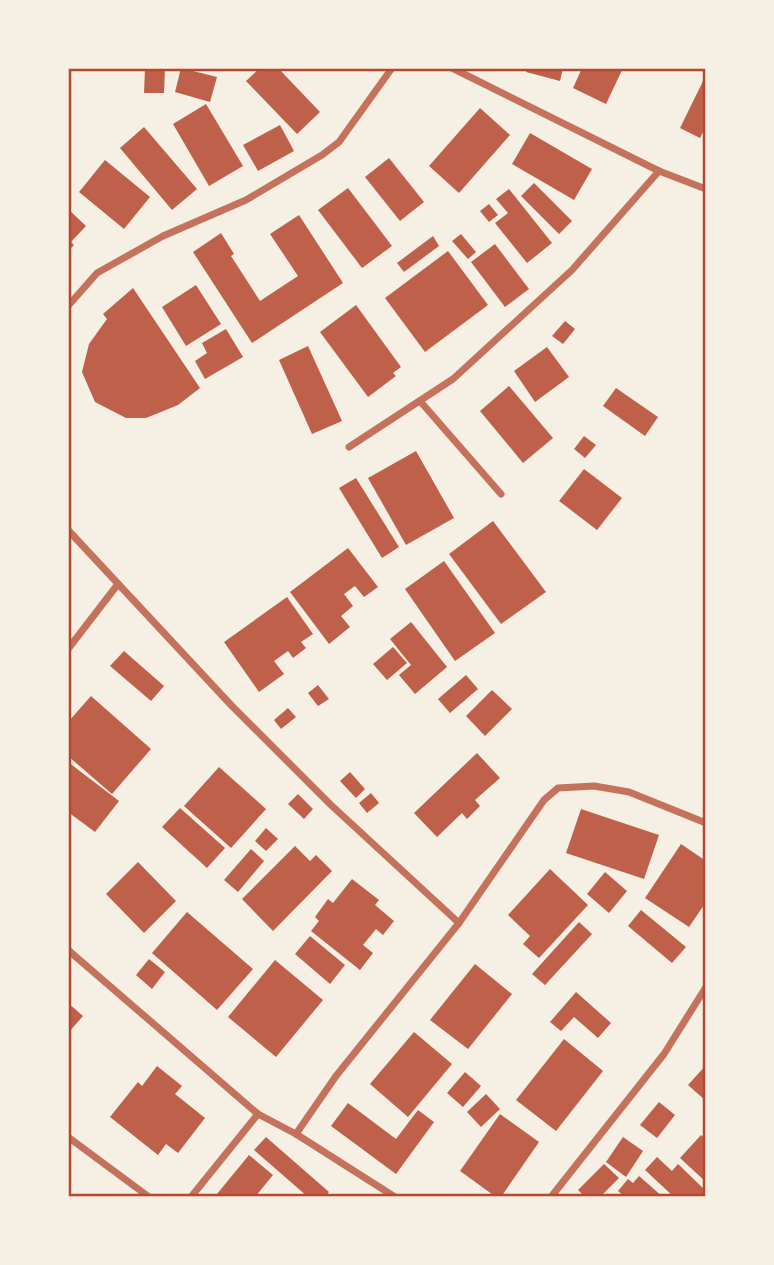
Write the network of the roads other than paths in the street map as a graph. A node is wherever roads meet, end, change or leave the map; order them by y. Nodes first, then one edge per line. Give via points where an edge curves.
1 (392, 68) edge
2 (452, 68) edge
3 (659, 171) junction
4 (706, 189) edge
5 (68, 306) edge
6 (420, 401) junction
7 (349, 447) dead end
8 (502, 494) dead end
9 (68, 530) edge
10 (118, 584) junction
11 (68, 649) edge
12 (706, 823) edge
13 (459, 923) junction
14 (68, 950) edge
15 (706, 987) edge
16 (258, 1114) junction
17 (296, 1134) junction
18 (68, 1137) edge
19 (149, 1197) edge
20 (191, 1197) edge
21 (395, 1197) edge
22 (551, 1197) edge

1 - 5 street via 339,142 322,155 246,200 163,236 97,273
2 - 3 street
3 - 4 street
3 - 6 street via 572,270 453,379
6 - 7 street
6 - 8 street
9 - 10 street
10 - 11 street
10 - 13 street via 230,705
12 - 13 street via 628,792 594,786 558,788 544,800
13 - 17 street via 336,1076
14 - 16 street
15 - 22 street via 664,1054
16 - 17 street
16 - 20 street
17 - 21 street
18 - 19 street

